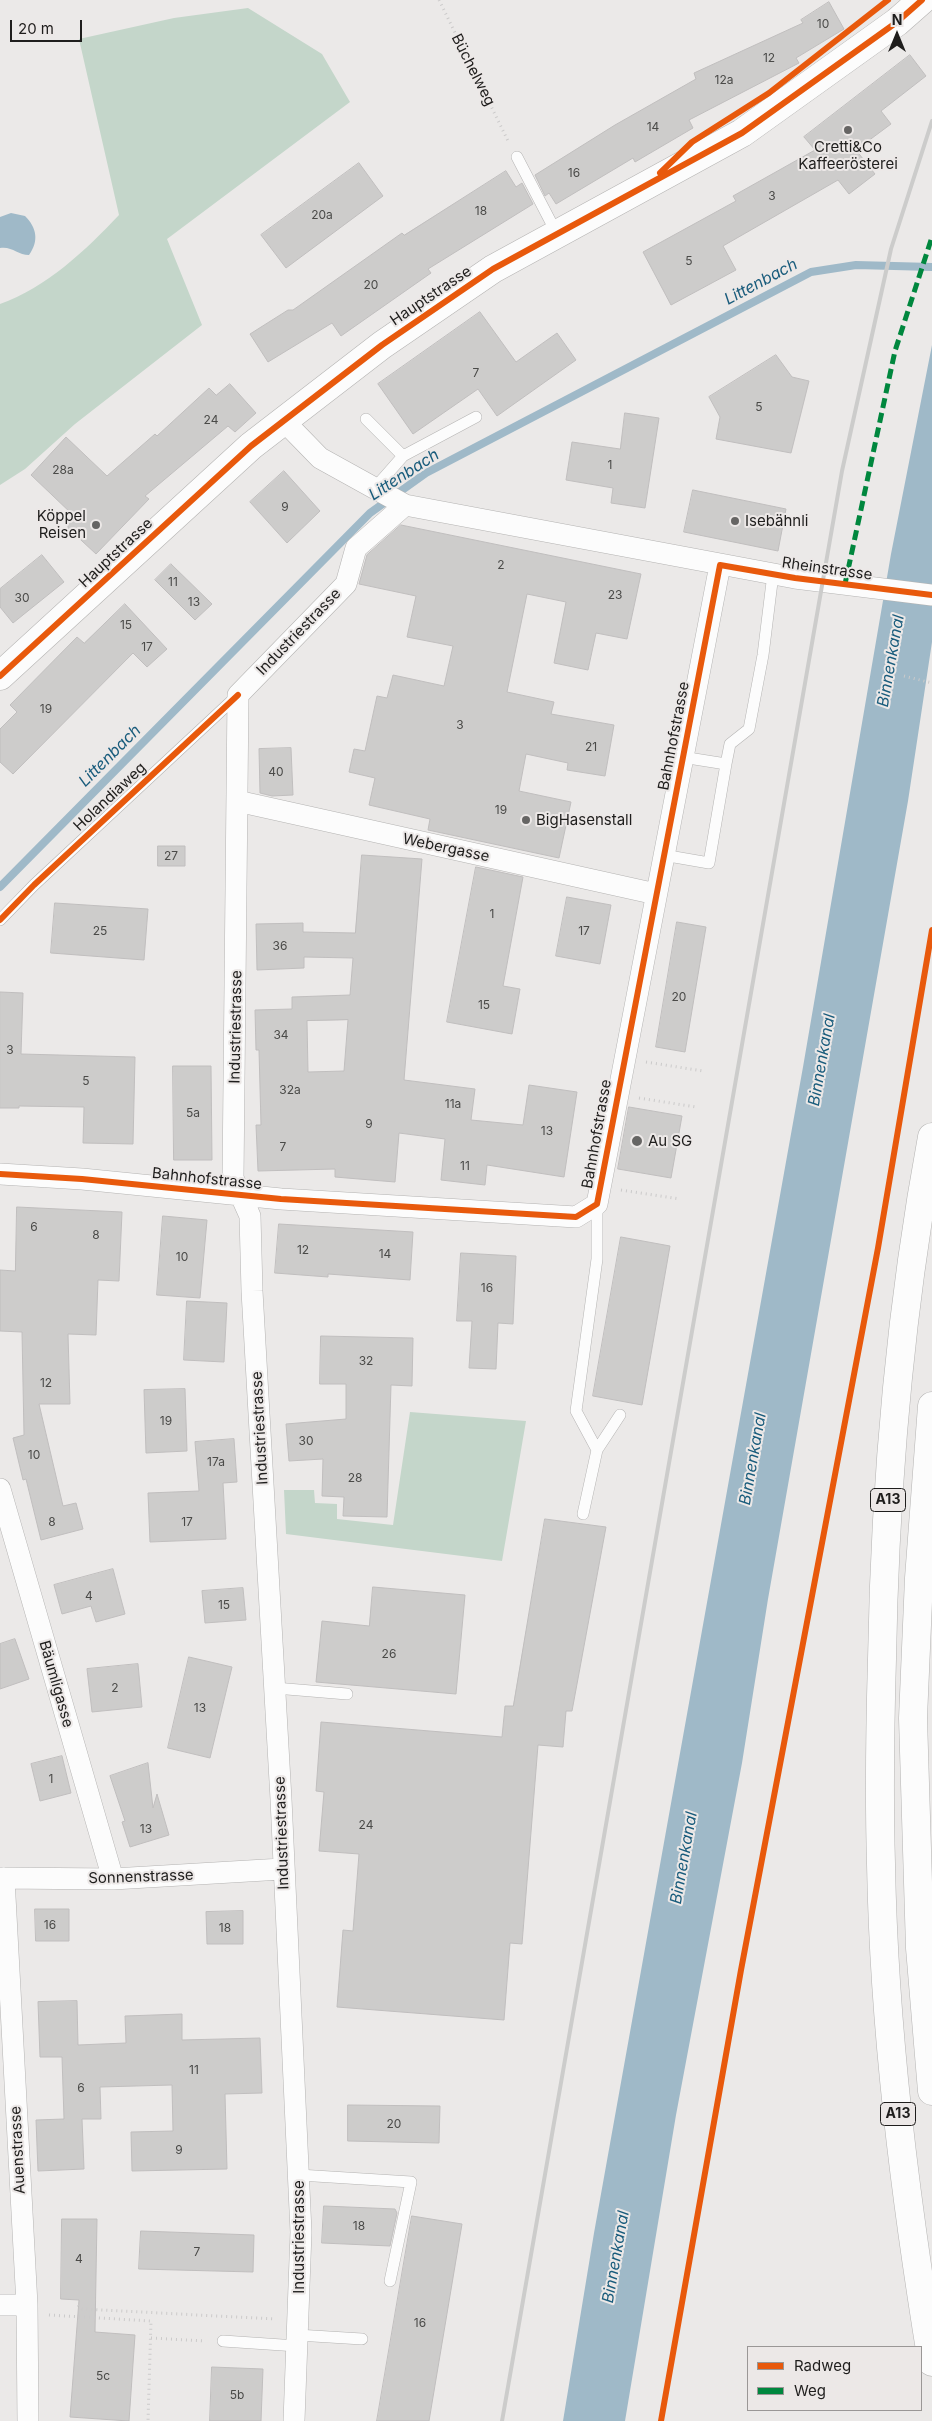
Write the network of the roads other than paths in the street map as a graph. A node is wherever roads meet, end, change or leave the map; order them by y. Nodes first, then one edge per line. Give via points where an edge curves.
1 (922, 0) edge
2 (517, 157) dead end
3 (556, 234) junction
4 (476, 418) dead end
5 (283, 420) junction
6 (366, 420) dead end
7 (403, 456) junction
8 (375, 490) junction
9 (404, 505) junction
10 (720, 565) junction
11 (773, 574) junction
12 (932, 595) edge
13 (0, 676) edge
14 (238, 695) junction
15 (682, 757) junction
16 (726, 764) junction
17 (237, 801) junction
18 (664, 855) junction
19 (656, 894) junction
20 (0, 920) edge
21 (932, 1137) edge
22 (0, 1174) edge
23 (238, 1194) junction
24 (597, 1204) junction
25 (932, 1406) edge
26 (620, 1415) dead end
27 (597, 1450) junction
28 (0, 1489) edge
29 (583, 1514) dead end
30 (274, 1688) junction
31 (347, 1694) dead end
32 (282, 1869) junction
33 (2, 1878) edge
34 (113, 1879) junction
35 (926, 1960) edge
36 (932, 2091) edge
37 (8, 2101) edge
38 (299, 2175) junction
39 (390, 2281) dead end
40 (0, 2305) edge
41 (27, 2310) junction
42 (362, 2339) dead end
43 (297, 2340) junction
44 (223, 2342) road end
45 (932, 2362) edge
46 (28, 2421) edge
47 (294, 2421) edge

1 - 3 main road, Hauptstrasse via 897,22 742,133
2 - 3 lane
3 - 5 main road, Hauptstrasse via 493,269 440,304
4 - 7 lane
5 - 8 street, Rheinstrasse via 320,458
5 - 13 main road, Hauptstrasse
6 - 7 lane
7 - 8 lane
8 - 9 street, Rheinstrasse
9 - 10 street, Rheinstrasse
9 - 14 street, Industriestrasse via 356,548 346,584
10 - 11 street, Rheinstrasse
10 - 15 street, Bahnhofstrasse
11 - 12 street, Rheinstrasse
11 - 16 lane via 763,655 749,729 730,744
14 - 17 street, Industriestrasse
14 - 20 lane, Holandiaweg
15 - 16 lane
15 - 18 street, Bahnhofstrasse
16 - 18 lane via 709,863
17 - 19 street, Webergasse
17 - 23 street, Industriestrasse via 233,1178
18 - 19 street, Bahnhofstrasse
19 - 24 street, Bahnhofstrasse
21 - 45 main road, A13 via 905,1307 890,1467 883,1588 880,1737 881,1865 888,2001 900,2144
22 - 23 street, Bahnhofstrasse
23 - 24 street, Bahnhofstrasse via 576,1217
23 - 30 street, Industriestrasse via 250,1216
24 - 27 lane via 597,1259 576,1411
25 - 35 main road, A13 via 919,1578 913,1718
26 - 27 lane
27 - 29 lane
28 - 34 street, Bäumligasse
30 - 31 lane
30 - 32 street, Industriestrasse
32 - 34 street, Sonnenstrasse
32 - 38 street, Industriestrasse
33 - 34 street, Sonnenstrasse
33 - 37 street, Auenstrasse
35 - 36 main road, A13
37 - 41 street, Auenstrasse
38 - 39 lane via 411,2182
38 - 43 street, Industriestrasse via 302,2232
40 - 41 street
41 - 46 street, Auenstrasse
42 - 43 lane
43 - 44 lane
43 - 47 street, Industriestrasse

